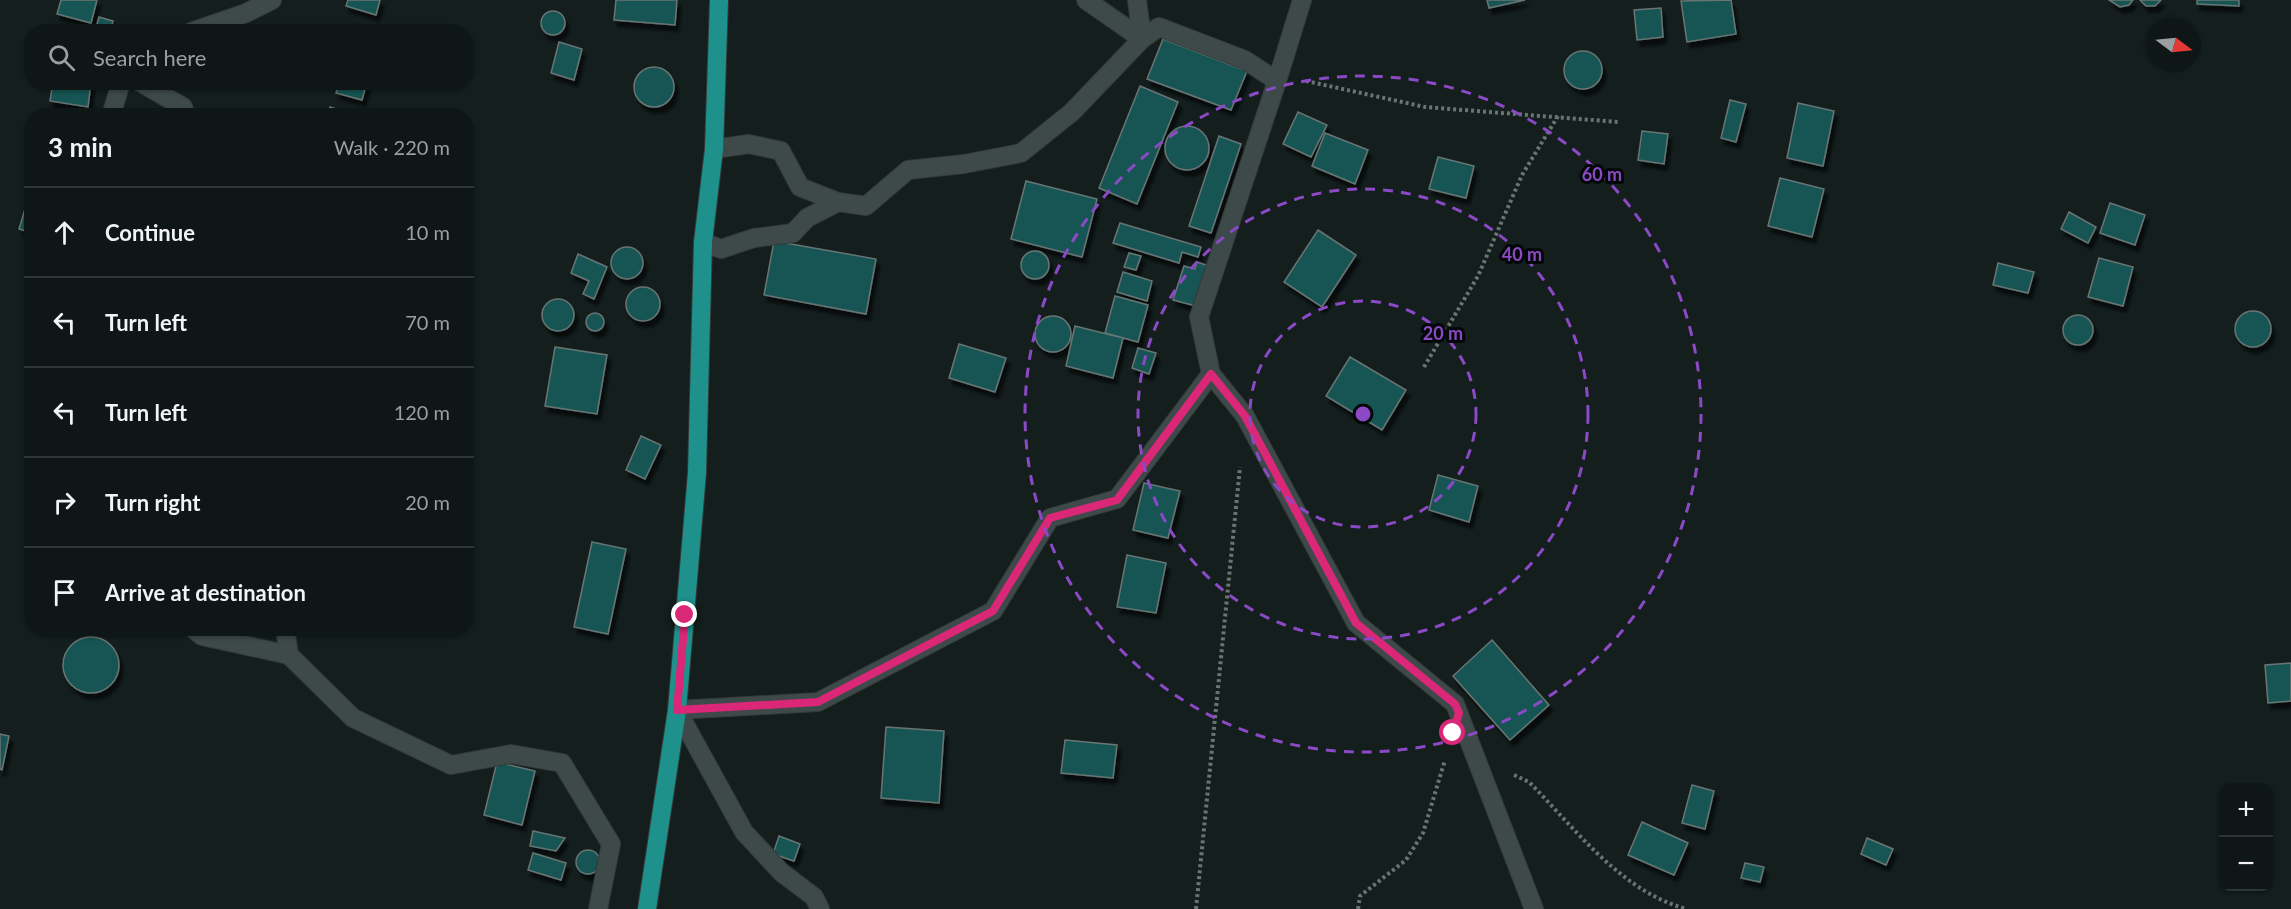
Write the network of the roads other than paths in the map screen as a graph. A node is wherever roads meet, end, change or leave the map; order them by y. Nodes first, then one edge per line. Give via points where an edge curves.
1 (272, 0) edge
2 (719, 0) edge
3 (1086, 0) edge
4 (1137, 0) edge
5 (1302, 0) edge
6 (214, 24) edge
7 (1142, 39) junction
8 (1278, 78) junction
9 (119, 90) edge
10 (154, 90) edge
11 (113, 108) edge
12 (183, 108) edge
13 (714, 149) junction
14 (838, 202) junction
15 (703, 242) junction
16 (1211, 374) junction
17 (202, 636) edge
18 (286, 636) edge
19 (289, 655) junction
20 (677, 710) junction
21 (598, 909) edge
22 (647, 909) edge
23 (820, 909) edge
24 (1534, 909) edge

1 - 6 street
2 - 13 main road
3 - 7 street
4 - 7 street
5 - 8 street
7 - 8 street via 1159,27 1245,60
7 - 14 street via 1072,112 1021,153 908,170 866,206
8 - 16 street via 1199,317
9 - 11 street
10 - 12 street
13 - 14 street via 749,144 781,151 800,188
13 - 15 main road
14 - 15 street via 807,218 793,233 754,238 721,249
15 - 20 main road via 697,473
16 - 20 street via 1117,500 1050,518 993,611 818,702
16 - 24 street via 1245,416 1356,623 1455,704
17 - 19 street
18 - 19 street
19 - 21 street via 353,718 451,765 511,754 562,763 611,844
20 - 22 main road
20 - 23 street via 744,832 781,872 814,897

